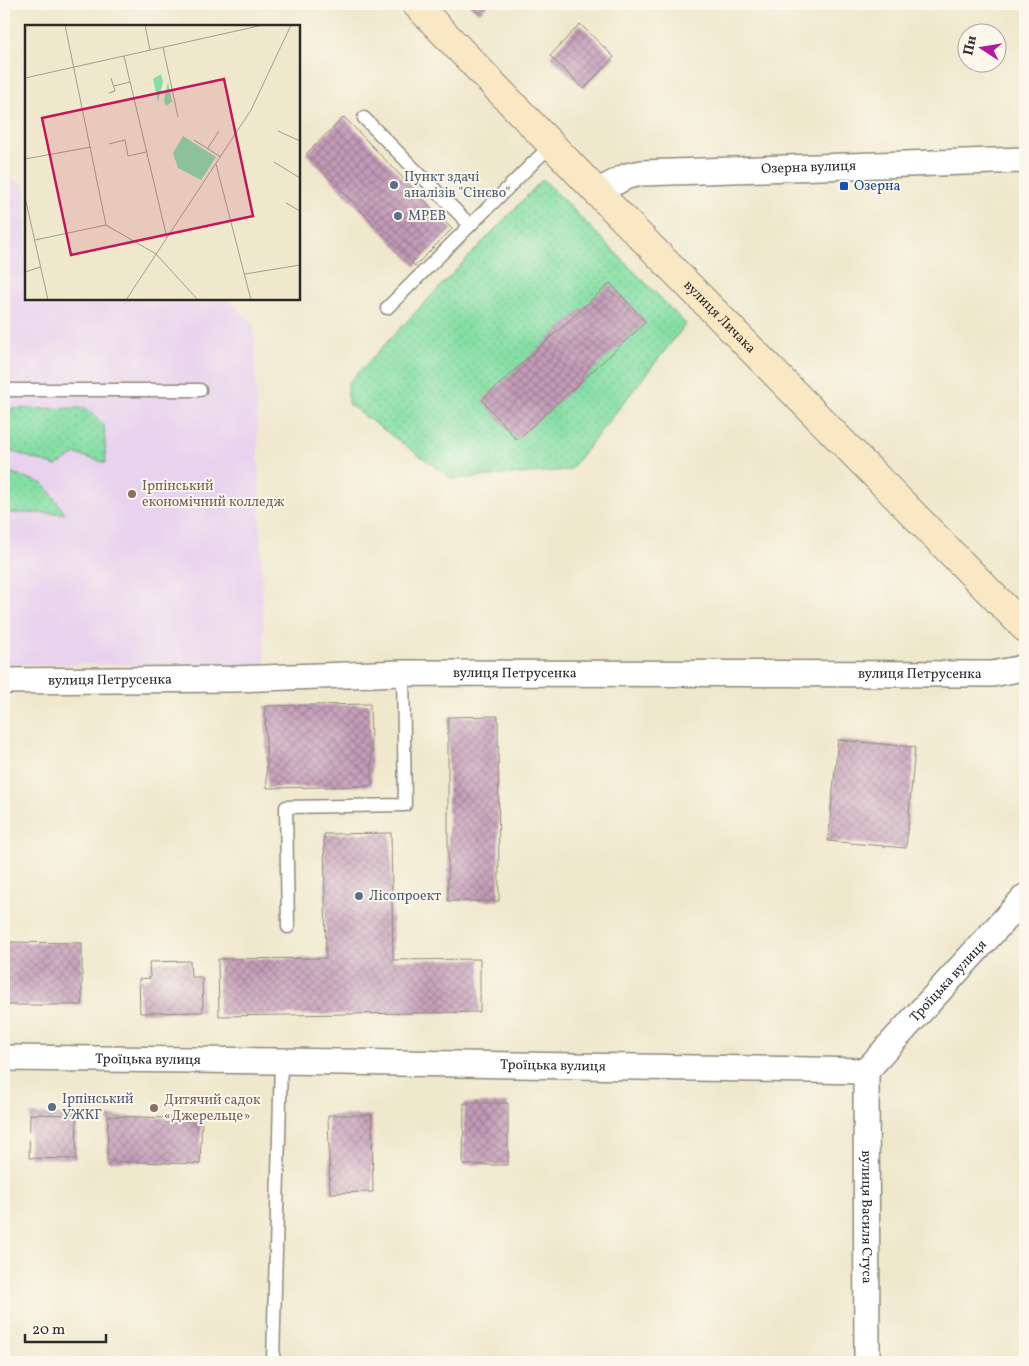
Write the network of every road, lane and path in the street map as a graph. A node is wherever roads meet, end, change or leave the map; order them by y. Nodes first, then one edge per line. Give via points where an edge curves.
1 (416, 4) edge
2 (364, 118) dead end
3 (552, 144) junction
4 (1025, 160) edge
5 (598, 192) junction
6 (470, 225) junction
7 (387, 308) dead end
8 (4, 390) edge
9 (200, 390) dead end
10 (1025, 628) edge
11 (1025, 666) edge
12 (403, 674) junction
13 (4, 681) edge
14 (1025, 897) edge
15 (288, 927) dead end
16 (4, 1058) edge
17 (281, 1061) junction
18 (866, 1071) junction
19 (273, 1362) edge
20 (867, 1362) edge

1 - 3 main road, вулиця Личака
2 - 6 lane
3 - 5 main road, вулиця Личака
3 - 6 lane
4 - 5 street, Озерна вулиця via 642,173 627,176
5 - 10 main road, вулиця Личака
6 - 7 lane
8 - 9 lane
11 - 12 street, вулиця Петрусенка via 992,674
12 - 13 street, вулиця Петрусенка
12 - 15 lane via 405,805 286,808
14 - 18 street, Троїцька вулиця
16 - 17 street, Троїцька вулиця
17 - 18 street, Троїцька вулиця
17 - 19 lane
18 - 20 street, вулиця Василя Стуса

